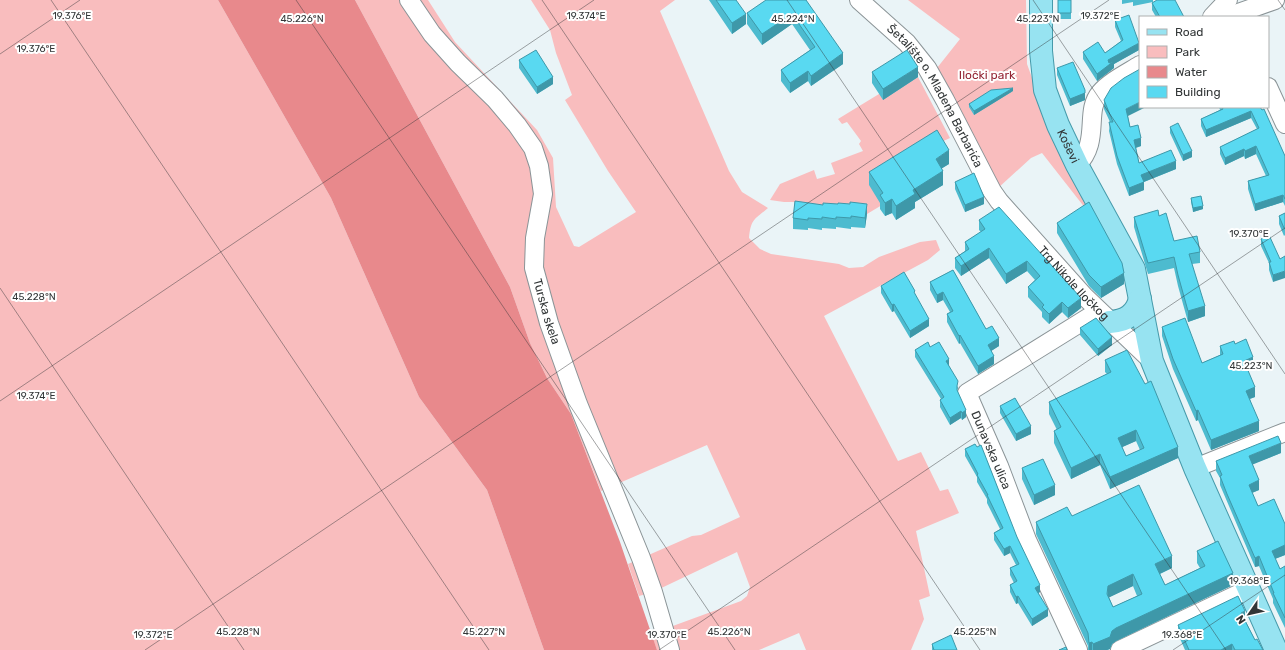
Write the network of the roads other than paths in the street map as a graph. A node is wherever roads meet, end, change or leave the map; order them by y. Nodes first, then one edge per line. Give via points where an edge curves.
1 (409, 0) edge
2 (859, 0) edge
3 (1042, 0) edge
4 (1228, 0) edge
5 (1275, 0) edge
6 (1213, 16) edge
7 (1230, 16) edge
8 (1139, 66) edge
9 (1269, 89) edge
10 (1285, 124) edge
11 (1077, 165) junction
12 (999, 201) joint
13 (1139, 290) junction
14 (1104, 316) junction
15 (1152, 361) junction
16 (1285, 432) edge
17 (1195, 468) junction
18 (1248, 589) junction
19 (670, 650) edge
20 (1078, 650) edge
21 (1120, 650) edge
22 (1276, 650) edge

1 - 19 street, Turska skela via 432,34 495,100 533,148 539,166 543,194 534,238 534,268 549,323 578,404 641,558
2 - 12 street, Šetalište o. Mladena Barbarića via 907,43 927,68
3 - 11 main road, Koševi via 1041,51 1045,90
4 - 6 street
5 - 7 street
8 - 11 street via 1099,94 1094,105 1088,150
9 - 10 street
11 - 13 main road, Koševi via 1129,258
12 - 14 street, Trg Nikole Iločkog
13 - 14 main road via 1136,310 1130,316 1124,320
13 - 15 main road, Trg Nikole Iločkog
14 - 15 street, Trg Nikole Iločkog
14 - 20 street, Dunavska ulica via 967,393 999,466 1026,540
15 - 17 main road, Trg Nikole Iločkog
16 - 17 street
17 - 18 main road, Trg Nikole Iločkog
18 - 21 street
18 - 22 main road, Trg Nikole Iločkog

